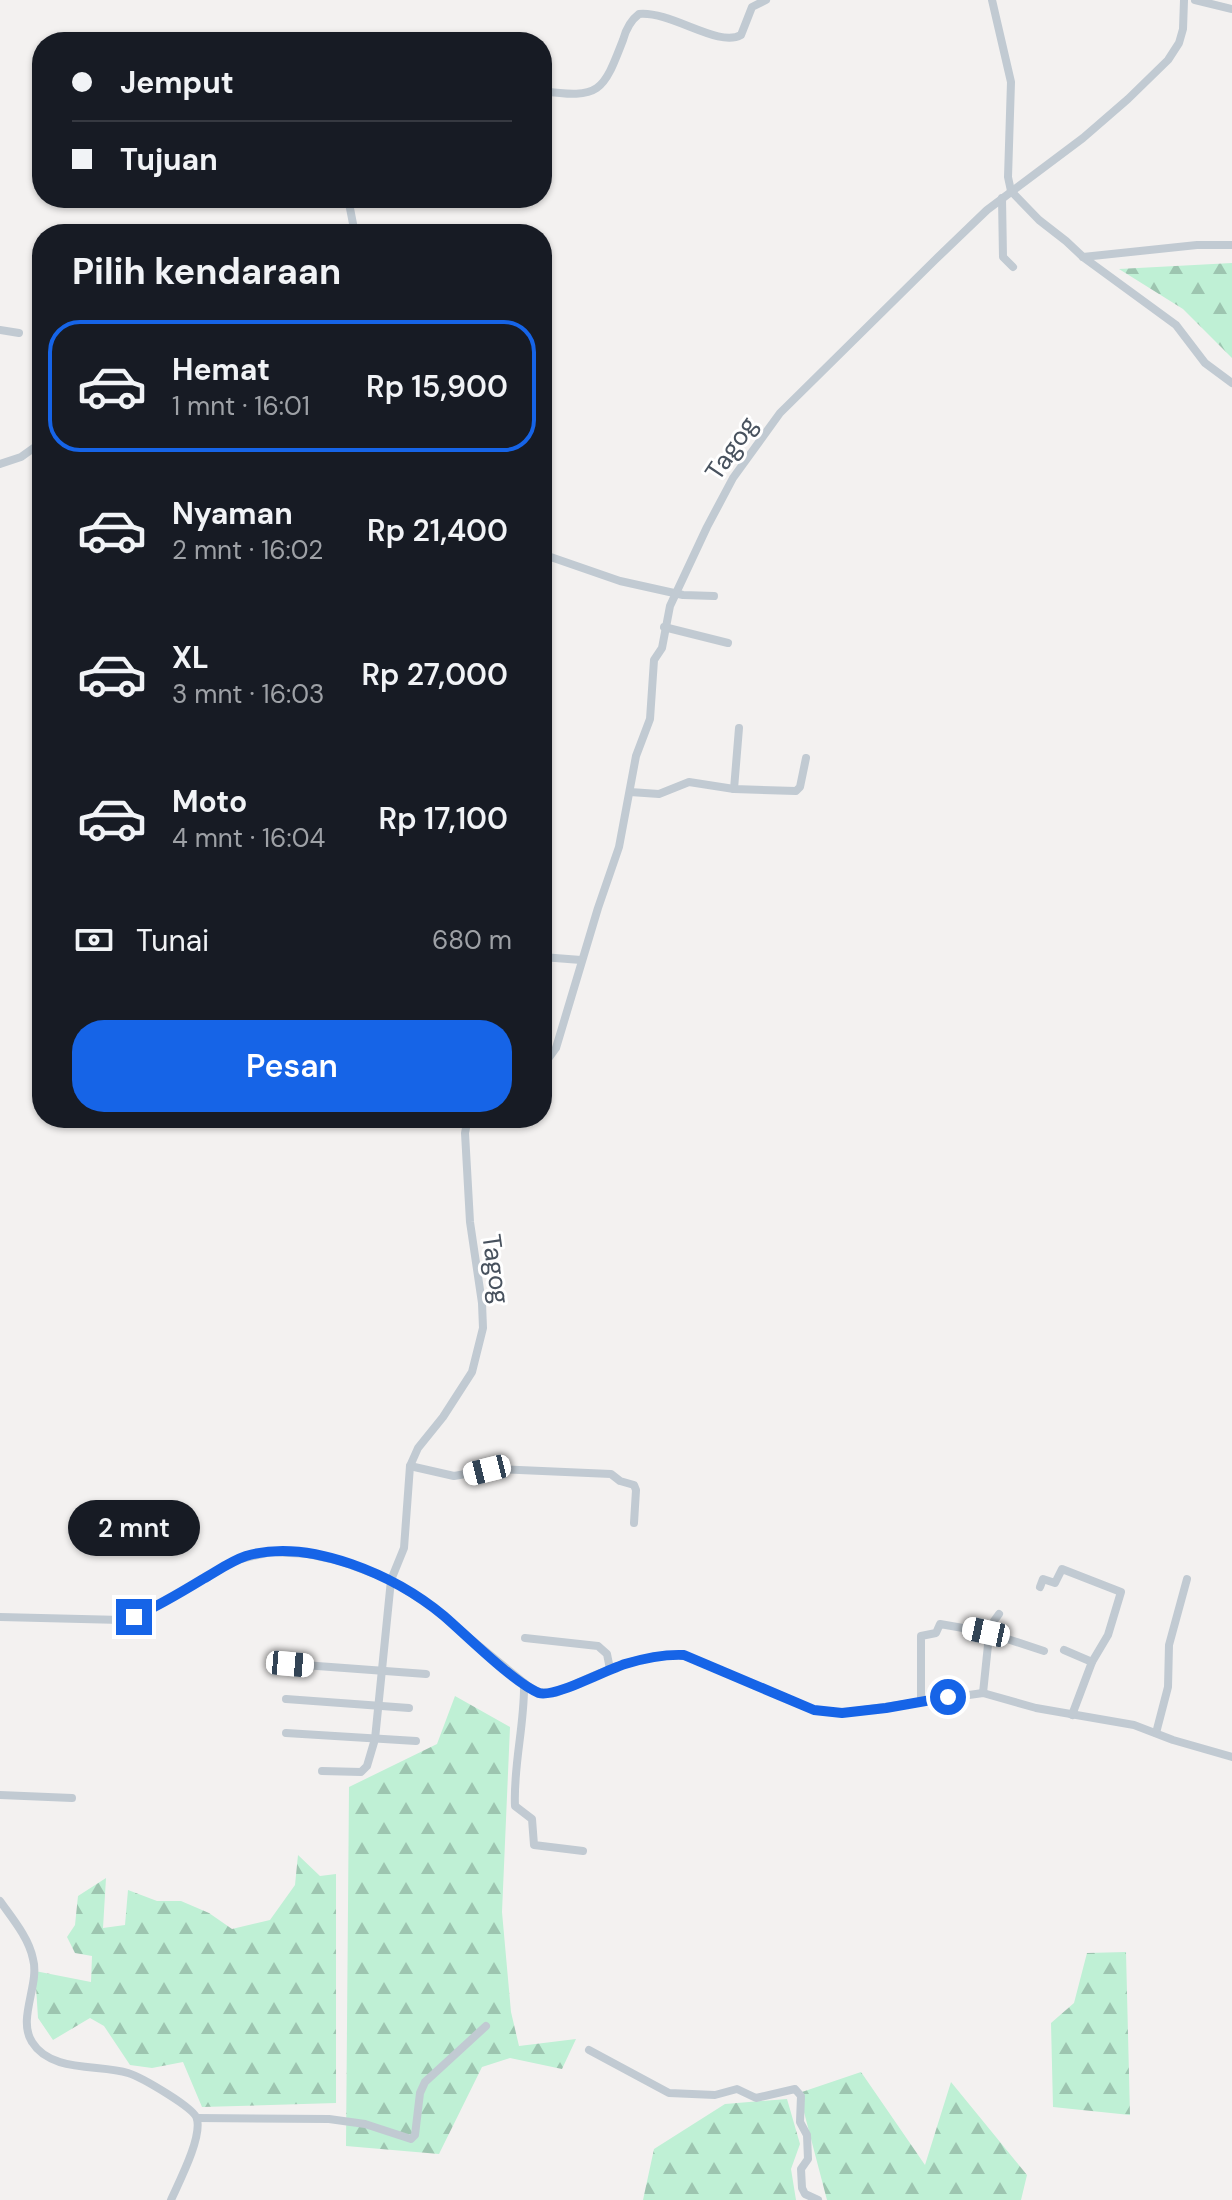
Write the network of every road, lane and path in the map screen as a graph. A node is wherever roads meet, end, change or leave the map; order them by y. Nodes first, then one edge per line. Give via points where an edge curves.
1 (766, 0) edge
2 (992, 0) edge
3 (1184, 0) edge
4 (1195, 0) edge
5 (1232, 9) edge
6 (552, 92) edge
7 (1011, 191) junction
8 (1002, 198) junction
9 (1232, 245) edge
10 (1083, 257) junction
11 (1013, 267) dead end
12 (0, 330) edge
13 (19, 333) dead end
14 (1232, 383) edge
15 (32, 449) edge
16 (0, 464) edge
17 (552, 557) edge
18 (675, 594) junction
19 (714, 596) dead end
20 (664, 627) junction
21 (728, 643) dead end
22 (739, 728) dead end
23 (806, 758) dead end
24 (734, 789) junction
25 (630, 792) junction
26 (552, 958) edge
27 (581, 960) junction
28 (552, 1054) edge
29 (466, 1128) edge
30 (410, 1466) junction
31 (634, 1523) dead end
32 (1187, 1579) dead end
33 (391, 1580) junction
34 (1040, 1587) dead end
35 (999, 1614) dead end
36 (0, 1617) edge
37 (986, 1632) junction
38 (525, 1638) dead end
39 (1064, 1650) dead end
40 (1044, 1651) dead end
41 (1092, 1662) junction
42 (290, 1664) dead end
43 (610, 1669) junction
44 (381, 1671) junction
45 (426, 1674) dead end
46 (524, 1683) junction
47 (983, 1693) junction
48 (286, 1699) dead end
49 (921, 1700) junction
50 (377, 1706) junction
51 (409, 1708) dead end
52 (1072, 1715) junction
53 (286, 1733) dead end
54 (1156, 1733) junction
55 (375, 1739) junction
56 (416, 1741) dead end
57 (1232, 1757) edge
58 (322, 1771) dead end
59 (0, 1795) edge
60 (72, 1798) dead end
61 (583, 1851) dead end
62 (0, 1901) edge
63 (5, 1916) edge
64 (486, 2026) dead end
65 (589, 2050) dead end
66 (197, 2118) junction
67 (171, 2200) edge
68 (818, 2200) edge

1 - 6 street via 752,7 741,35 728,39 673,18 639,14 599,88 585,94
2 - 7 street via 1011,74
3 - 7 street, Tagog via 1183,29 1168,60 1083,138
4 - 5 street
7 - 8 street, Tagog
7 - 10 street
8 - 11 street via 1003,257
8 - 18 street, Tagog via 780,413 723,496
9 - 10 street
10 - 14 street via 1176,325 1205,363
12 - 13 street
15 - 16 street
17 - 18 street
18 - 19 street
18 - 20 street, Tagog
20 - 21 street
20 - 25 street, Tagog via 662,648 654,660 650,719
22 - 24 street
23 - 24 street via 799,790
24 - 25 street via 689,782 659,794
25 - 27 street, Tagog via 619,847
26 - 27 street
27 - 28 street, Tagog
29 - 30 street, Tagog via 483,1328 472,1372
30 - 31 street via 454,1476 494,1469 611,1474 634,1485
30 - 33 street via 404,1548
32 - 54 street via 1171,1633 1168,1687
33 - 36 street via 340,1561 271,1552 236,1560 122,1620
33 - 44 street
33 - 46 street
34 - 41 street via 1043,1579 1055,1583 1062,1569 1121,1592 1104,1645
35 - 37 street
37 - 40 street
37 - 47 street
37 - 49 street via 944,1623 936,1633 922,1634
38 - 43 street via 598,1646 607,1654
39 - 41 street
41 - 52 street
42 - 44 street
43 - 46 street via 556,1693 538,1692
43 - 49 street via 651,1657 684,1655 814,1710 842,1713
44 - 45 street
44 - 50 street
46 - 61 street via 515,1806 532,1819 534,1845
47 - 49 street
47 - 52 street
48 - 50 street
50 - 51 street
50 - 55 street
52 - 54 street
53 - 55 street
54 - 57 street
55 - 56 street
55 - 58 street via 361,1772
59 - 60 street
62 - 63 street
63 - 66 street via 34,1961 28,2034 36,2047 74,2066 128,2073 190,2108
64 - 66 street via 425,2082 411,2139 329,2119
65 - 68 street via 672,2094 715,2095 737,2089 756,2098 795,2089 801,2096 800,2122 807,2135 802,2192
66 - 67 street via 191,2151

